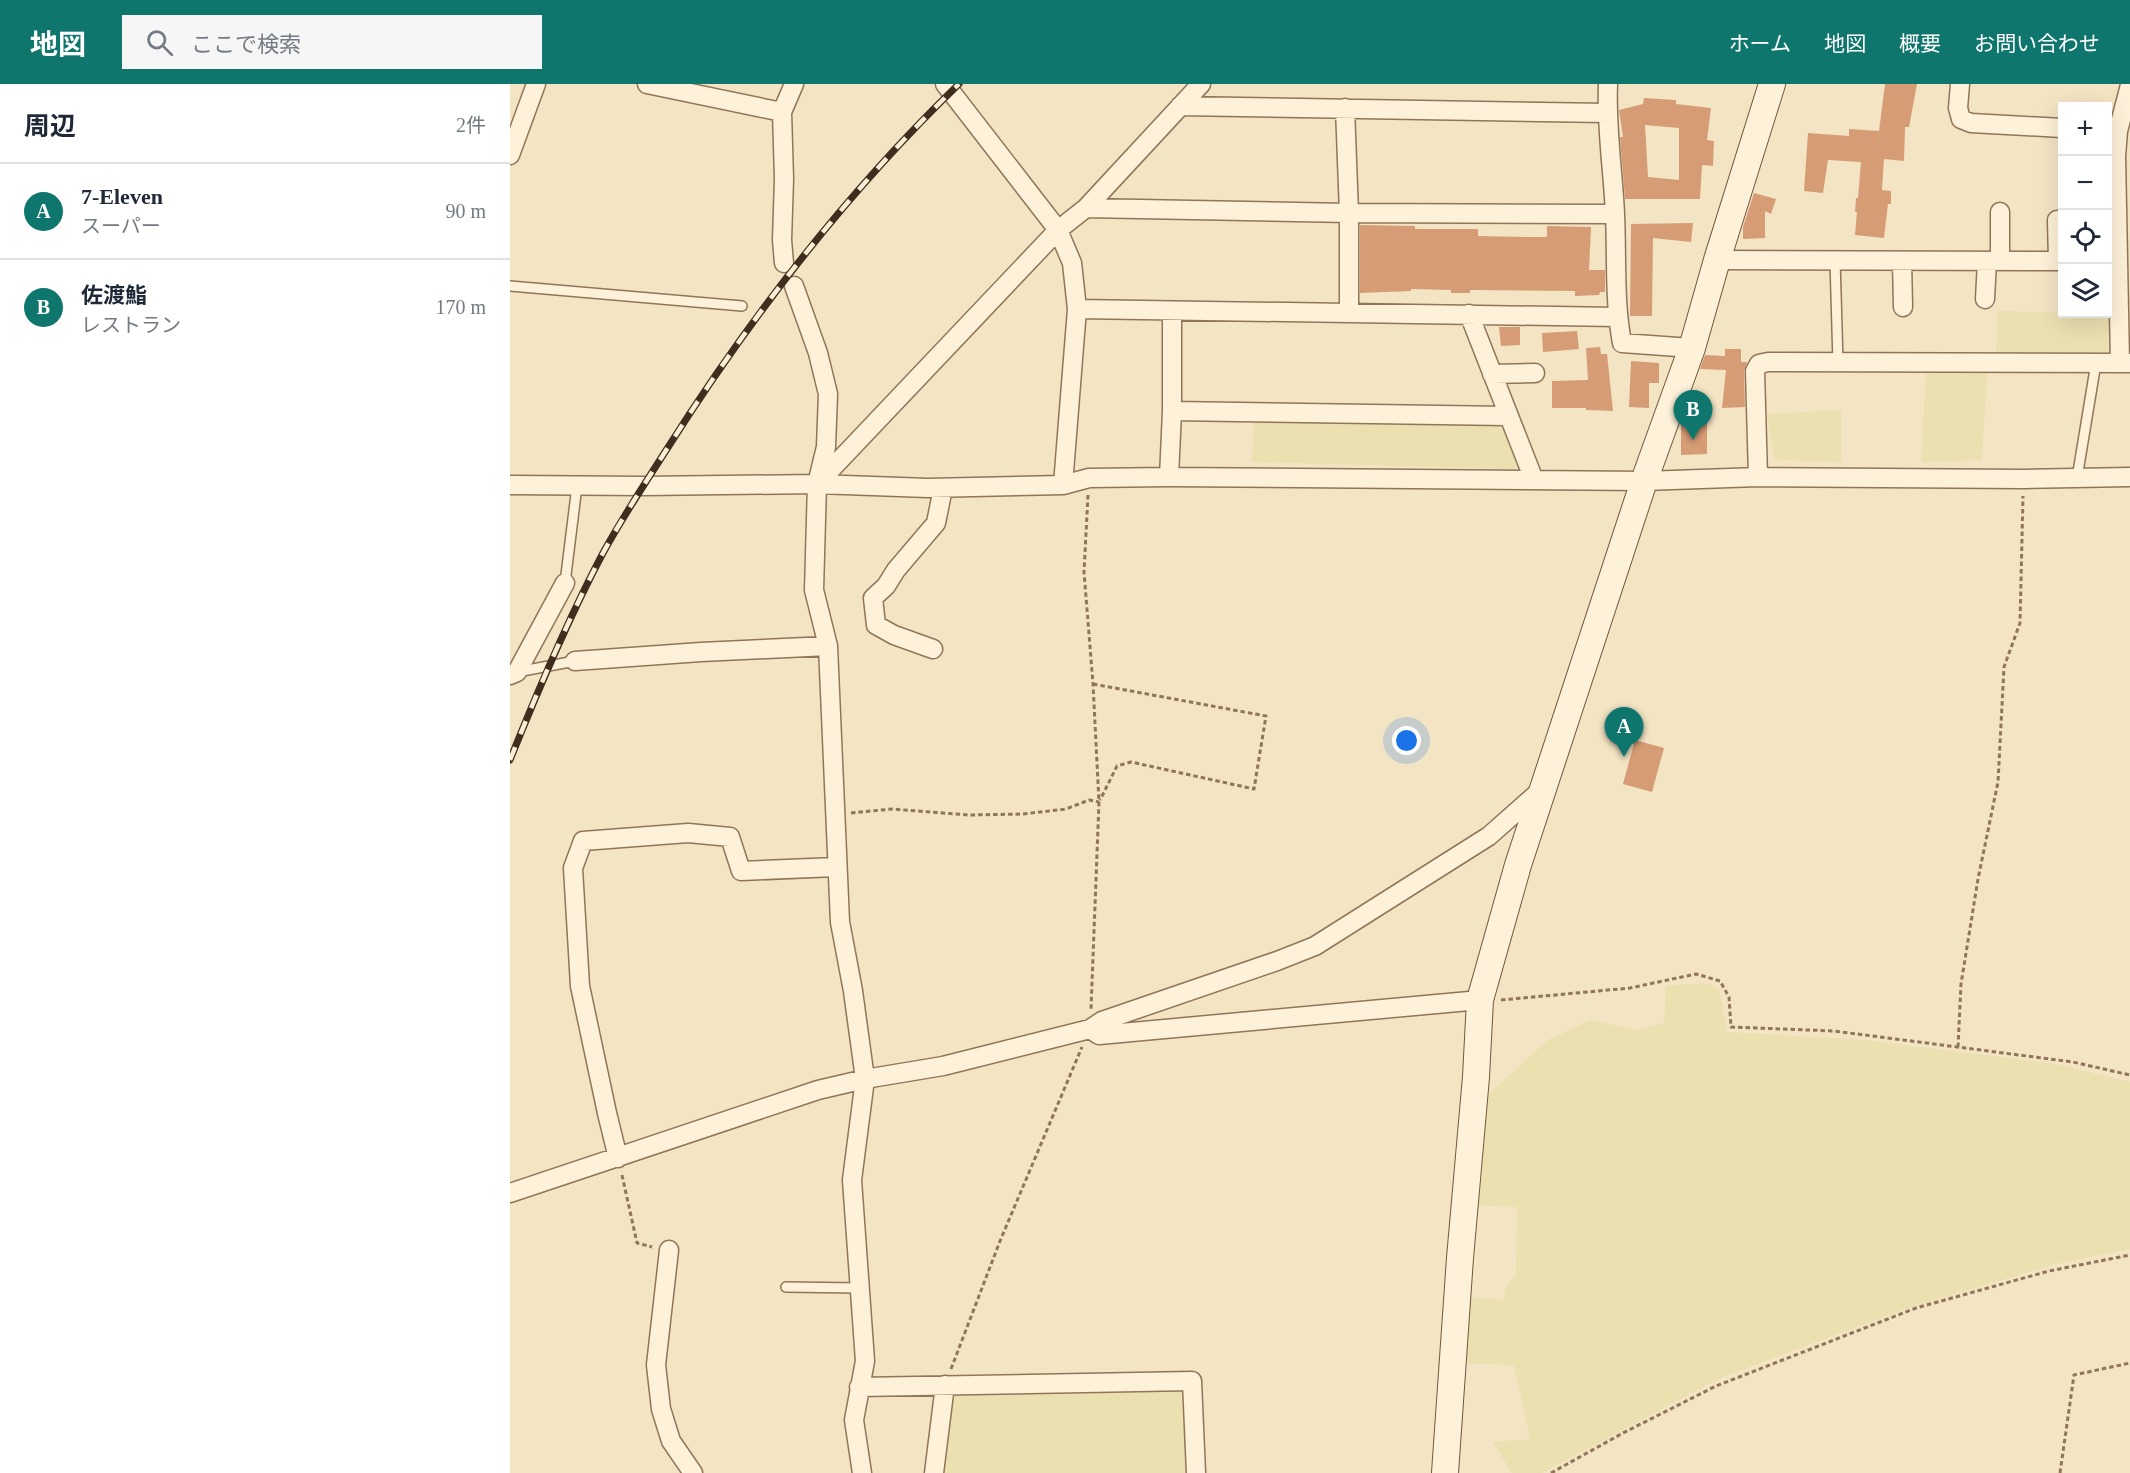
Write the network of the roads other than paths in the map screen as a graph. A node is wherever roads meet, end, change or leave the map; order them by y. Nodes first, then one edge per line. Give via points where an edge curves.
1 (536, 84) edge
2 (647, 84) edge
3 (794, 84) edge
4 (945, 84) edge
5 (1201, 84) edge
6 (1608, 84) edge
7 (1772, 84) edge
8 (1960, 84) edge
9 (2130, 85) edge
10 (1180, 106) junction
11 (1345, 108) junction
12 (782, 112) junction
13 (1606, 113) junction
14 (2058, 128) edge
15 (2113, 131) edge
16 (510, 155) edge
17 (2123, 156) edge
18 (1086, 208) junction
19 (2001, 212) dead end
20 (1349, 213) junction
21 (1615, 214) junction
22 (2057, 220) dead end
23 (1058, 230) junction
24 (2058, 234) edge
25 (1716, 260) junction
26 (1835, 261) junction
27 (1902, 261) junction
28 (1994, 261) junction
29 (2058, 261) edge
30 (2118, 262) edge
31 (784, 263) dead end
32 (510, 286) edge
33 (794, 286) dead end
34 (1985, 299) dead end
35 (742, 306) dead end
36 (1903, 308) dead end
37 (1077, 309) junction
38 (1172, 311) junction
39 (1349, 312) junction
40 (1469, 314) junction
41 (1617, 316) junction
42 (1692, 348) junction
43 (1838, 363) junction
44 (2096, 363) junction
45 (2125, 363) edge
46 (1535, 373) dead end
47 (1492, 374) junction
48 (1172, 411) junction
49 (1507, 416) junction
50 (1169, 477) junction
51 (1758, 477) junction
52 (2130, 477) edge
53 (2077, 478) junction
54 (1534, 480) junction
55 (1644, 481) junction
56 (817, 484) junction
57 (510, 485) edge
58 (1063, 485) junction
59 (577, 486) junction
60 (943, 488) junction
61 (565, 583) joint
62 (828, 646) junction
63 (933, 649) dead end
64 (575, 661) joint
65 (513, 673) edge
66 (1543, 788) junction
67 (836, 867) junction
68 (1480, 1000) junction
69 (1090, 1029) junction
70 (864, 1080) junction
71 (618, 1158) junction
72 (510, 1193) edge
73 (669, 1250) road end
74 (786, 1287) dead end
75 (859, 1288) junction
76 (945, 1385) junction
77 (859, 1387) junction
78 (693, 1473) edge
79 (862, 1473) edge
80 (934, 1473) edge
81 (1196, 1473) edge
82 (1445, 1473) edge

1 - 16 street
2 - 12 street
3 - 12 street
4 - 23 street
5 - 10 street
6 - 13 street
7 - 25 street
8 - 14 street via 1961,119 1971,123
9 - 15 street
10 - 11 street
10 - 18 street
11 - 13 street
11 - 20 street
12 - 31 street
13 - 21 street
15 - 17 street
17 - 30 street
18 - 20 street
18 - 23 street
19 - 28 street
20 - 21 street
20 - 39 street
21 - 41 street
22 - 24 street
23 - 37 street via 1072,263
23 - 56 street
25 - 26 street
25 - 42 street
26 - 27 street
26 - 43 lane
27 - 28 street
27 - 36 street
28 - 29 street
28 - 34 street
30 - 45 street
32 - 35 lane
33 - 56 street via 828,394 826,447
37 - 38 street
37 - 58 street
38 - 39 street
38 - 48 street
39 - 40 street
40 - 41 street
40 - 47 street
41 - 42 street via 1622,343
42 - 55 street
43 - 44 street
43 - 51 street via 1759,364 1755,371
44 - 45 street
44 - 53 lane
46 - 47 street
47 - 49 street
48 - 49 street
48 - 50 street
49 - 54 street
50 - 54 street
50 - 58 street via 1089,478
51 - 53 street
51 - 55 street
52 - 53 street
54 - 55 street
55 - 66 street
56 - 59 street
56 - 60 street
56 - 62 street via 814,591
57 - 59 street
58 - 60 street
59 - 61 lane
60 - 63 street via 936,523 873,598 876,624
61 - 65 street
62 - 64 street
62 - 67 street
64 - 65 lane
66 - 68 street
66 - 69 street via 1489,836 1316,946 1102,1021
67 - 70 street via 840,922
67 - 71 street via 741,871 730,837 688,833 584,841 573,868 580,986
68 - 69 street via 1099,1035
68 - 82 street
69 - 70 street via 943,1066
70 - 71 street via 818,1090
70 - 75 street via 852,1180
71 - 72 street
73 - 78 street via 656,1365 661,1408 671,1441
74 - 75 lane
75 - 77 street via 865,1361
76 - 77 street
76 - 80 street
76 - 81 street via 1192,1381
77 - 79 street via 854,1420

